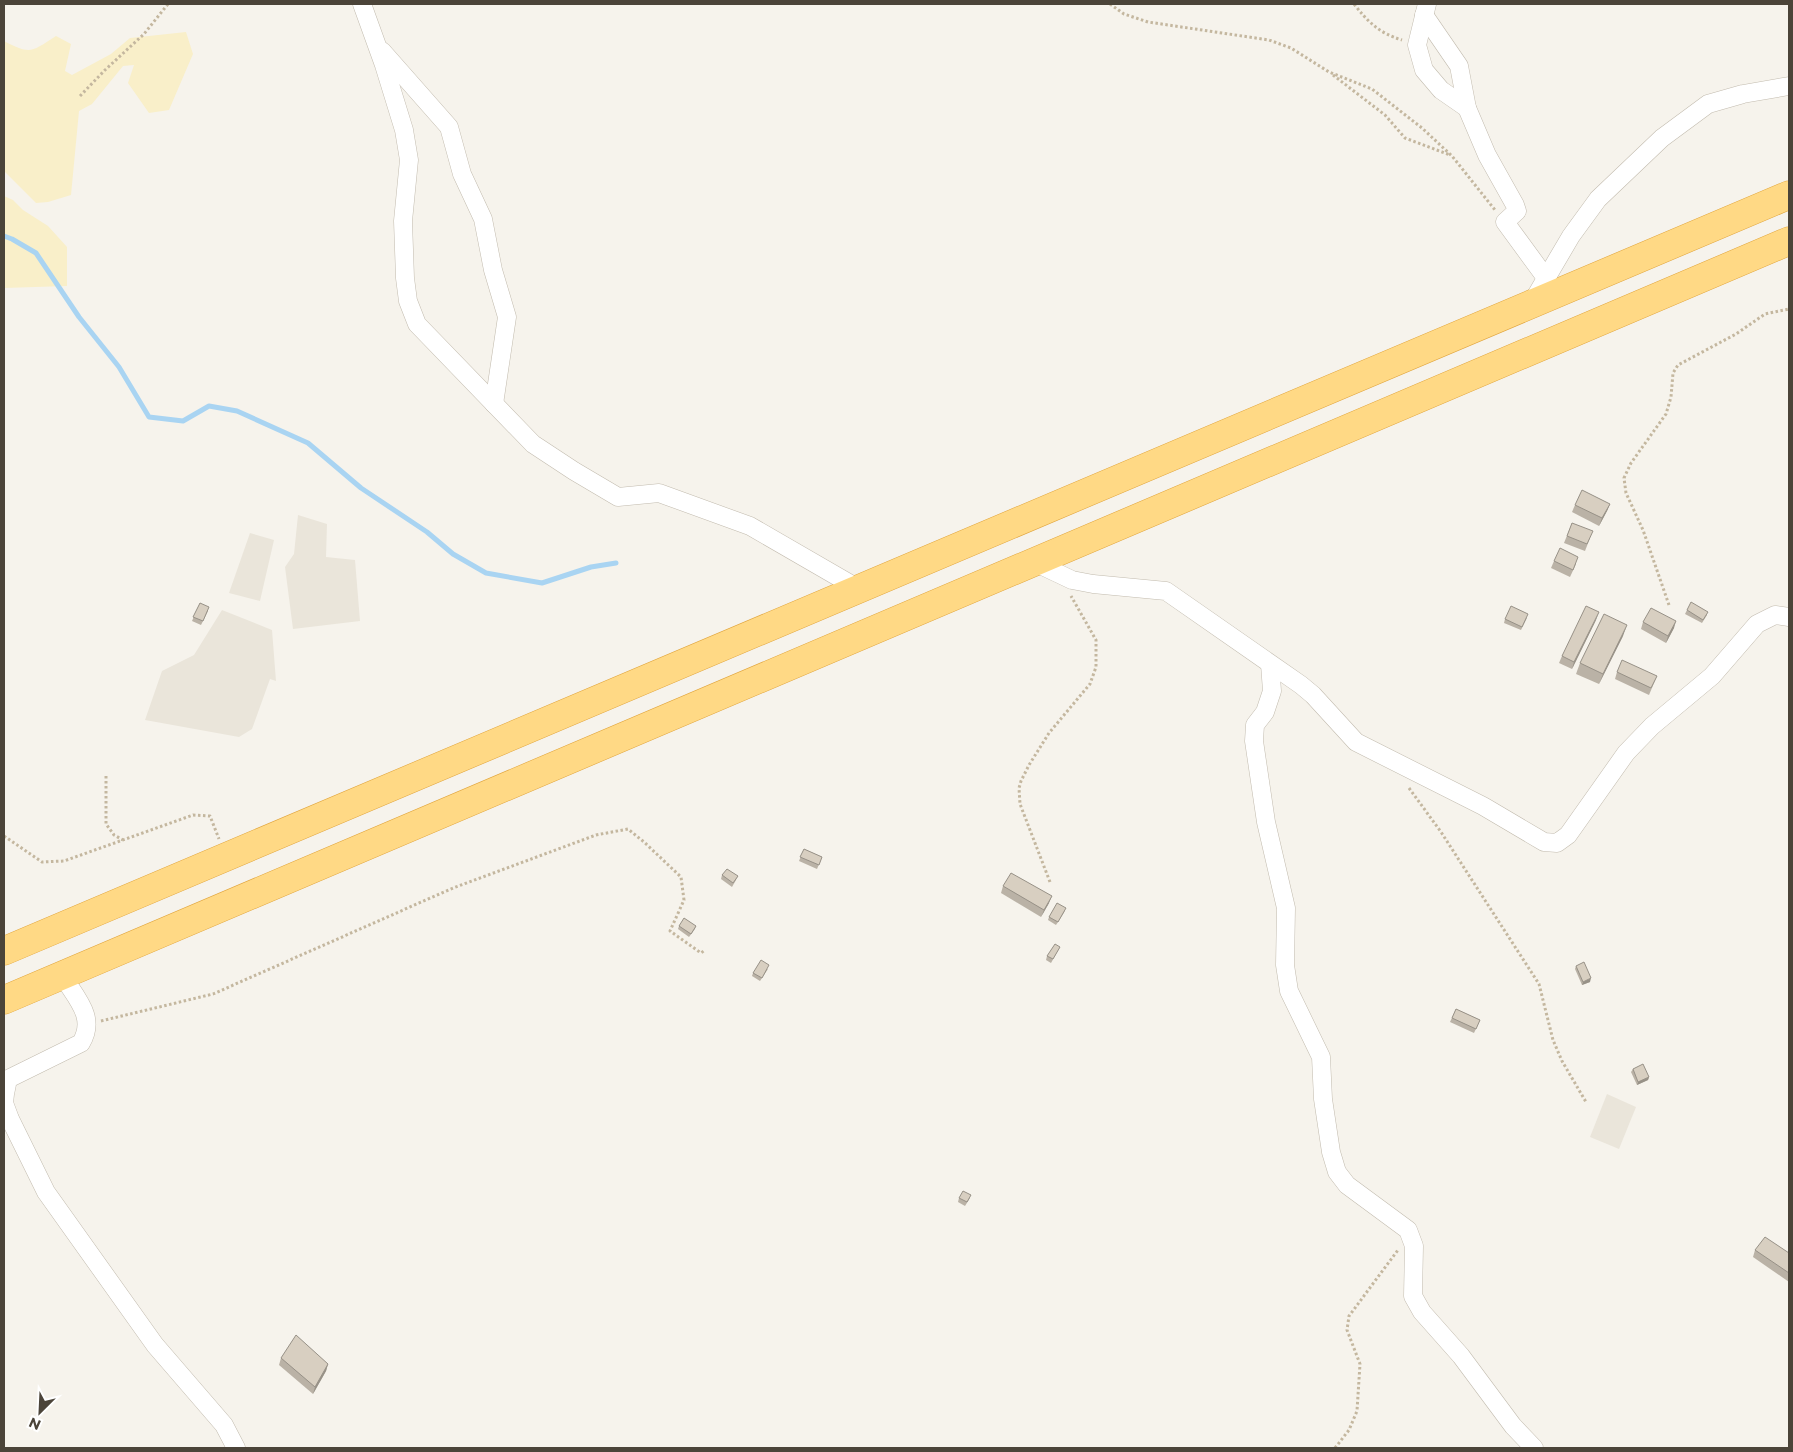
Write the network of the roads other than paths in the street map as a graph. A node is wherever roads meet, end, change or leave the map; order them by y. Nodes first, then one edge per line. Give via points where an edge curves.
1 (362, 4) edge
2 (1426, 9) edge
3 (377, 45) junction
4 (1789, 86) edge
5 (1467, 108) junction
6 (1789, 195) edge
7 (1789, 241) edge
8 (1546, 278) junction
9 (1532, 304) junction
10 (494, 404) junction
11 (1046, 568) junction
12 (859, 589) junction
13 (1789, 616) edge
14 (1270, 664) junction
15 (4, 951) edge
16 (62, 975) junction
17 (4, 1000) edge
18 (236, 1448) edge
19 (1534, 1448) edge

1 - 3 street
2 - 5 street via 1459,66
2 - 5 street via 1417,45 1424,70 1441,90
3 - 10 street via 449,127 462,174 483,219 507,317
3 - 10 street via 404,130 409,160 403,221 408,301 417,324
4 - 8 street via 1708,104 1662,138 1598,199
5 - 8 street via 1487,156 1516,205 1517,211 1505,222
6 - 9 highway
7 - 11 highway
8 - 9 street
9 - 12 highway
10 - 12 street via 533,444 618,497 659,493 750,526
11 - 14 street via 1072,580 1166,591
11 - 16 highway
12 - 15 highway
13 - 14 street via 1775,615 1757,624 1712,676 1652,726 1626,753 1568,836 1557,842 1544,842 1483,806 1356,742 1313,695
14 - 19 street via 1272,691 1265,712 1255,725 1254,741 1266,822 1286,908 1285,965 1289,991 1321,1058 1323,1099 1337,1172 1348,1185 1408,1230 1414,1246 1412,1296 1513,1426
16 - 17 highway
16 - 18 street via 85,1013 86,1034 81,1043 8,1079 4,1104 46,1192 155,1345 224,1425

